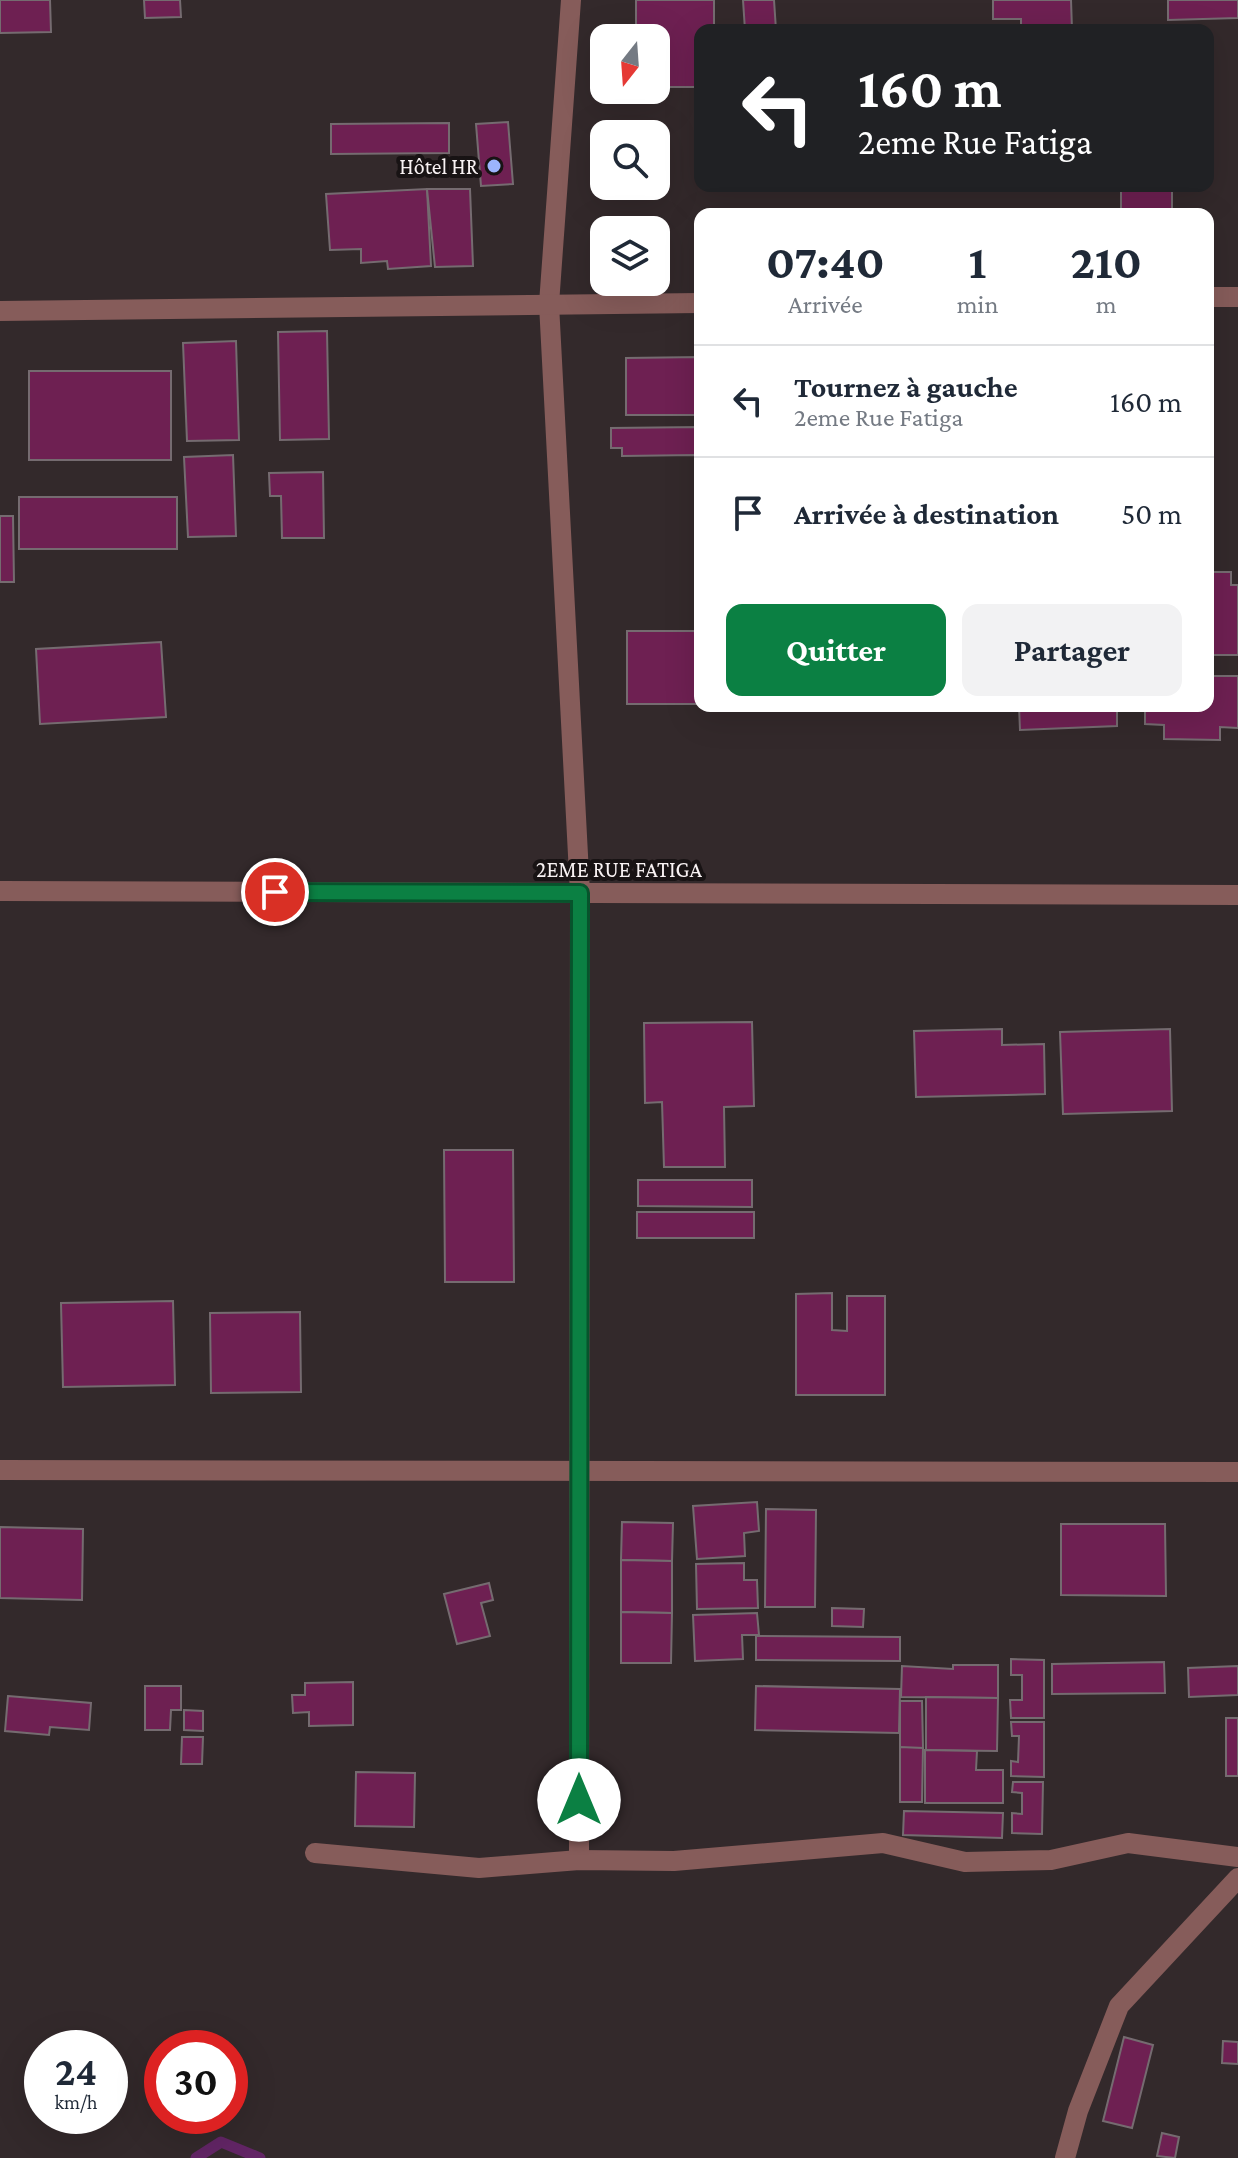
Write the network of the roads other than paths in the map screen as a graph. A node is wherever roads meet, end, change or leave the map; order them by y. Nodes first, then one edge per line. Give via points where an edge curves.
1 (571, 0) edge
2 (1214, 297) edge
3 (1238, 297) edge
4 (694, 303) edge
5 (549, 304) junction
6 (0, 311) edge
7 (0, 891) edge
8 (580, 893) junction
9 (1238, 895) edge
10 (0, 1470) edge
11 (577, 1472) junction
12 (1238, 1472) edge
13 (315, 1853) dead end
14 (1238, 1857) edge
15 (579, 1860) junction
16 (1238, 1878) edge
17 (1065, 2158) edge

1 - 5 street
2 - 3 street
4 - 5 street
5 - 6 street
5 - 8 street
7 - 8 street, 2EME RUE FATIGA
8 - 9 street, 2EME RUE FATIGA
8 - 11 street
10 - 11 street
11 - 12 street
11 - 15 street
13 - 15 street via 479,1868
14 - 15 street via 1128,1843 1051,1860 965,1862 883,1843 674,1861
16 - 17 street via 1119,2006

